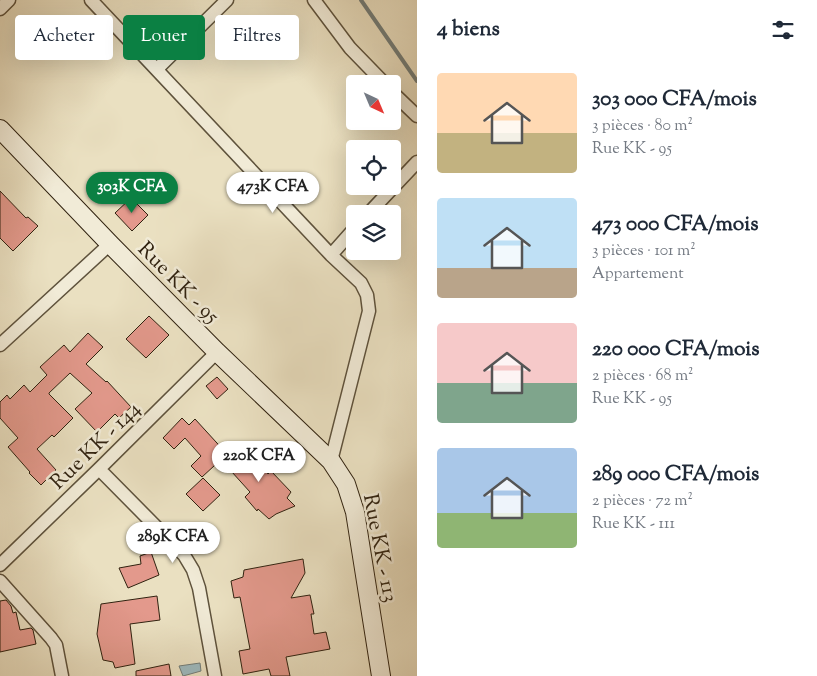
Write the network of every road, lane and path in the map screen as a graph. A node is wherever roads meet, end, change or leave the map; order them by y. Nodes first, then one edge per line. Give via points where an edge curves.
1 (9, 0) edge
2 (91, 0) edge
3 (227, 0) edge
4 (314, 0) edge
5 (0, 9) edge
6 (157, 69) junction
7 (376, 75) edge
8 (401, 101) edge
9 (417, 116) edge
10 (0, 129) edge
11 (417, 162) edge
12 (376, 205) edge
13 (346, 238) edge
14 (110, 244) junction
15 (331, 255) junction
16 (0, 345) edge
17 (218, 352) junction
18 (331, 461) junction
19 (99, 469) junction
20 (0, 565) edge
21 (0, 581) edge
22 (62, 676) edge
23 (215, 676) edge
24 (381, 676) edge

1 - 5 street
2 - 6 street
3 - 6 street
4 - 7 street via 350,48
6 - 15 street
8 - 9 street
10 - 14 street, Rue KK - 95
11 - 12 street
13 - 15 street
14 - 16 street
14 - 17 street, Rue KK - 95
15 - 18 street via 361,283 369,310
17 - 18 street, Rue KK - 95
17 - 19 street, Rue KK - 144
18 - 24 street, Rue KK - 113 via 346,484 355,512
19 - 20 street, Rue KK - 144
19 - 23 street via 184,555 193,570
21 - 22 street via 56,645

